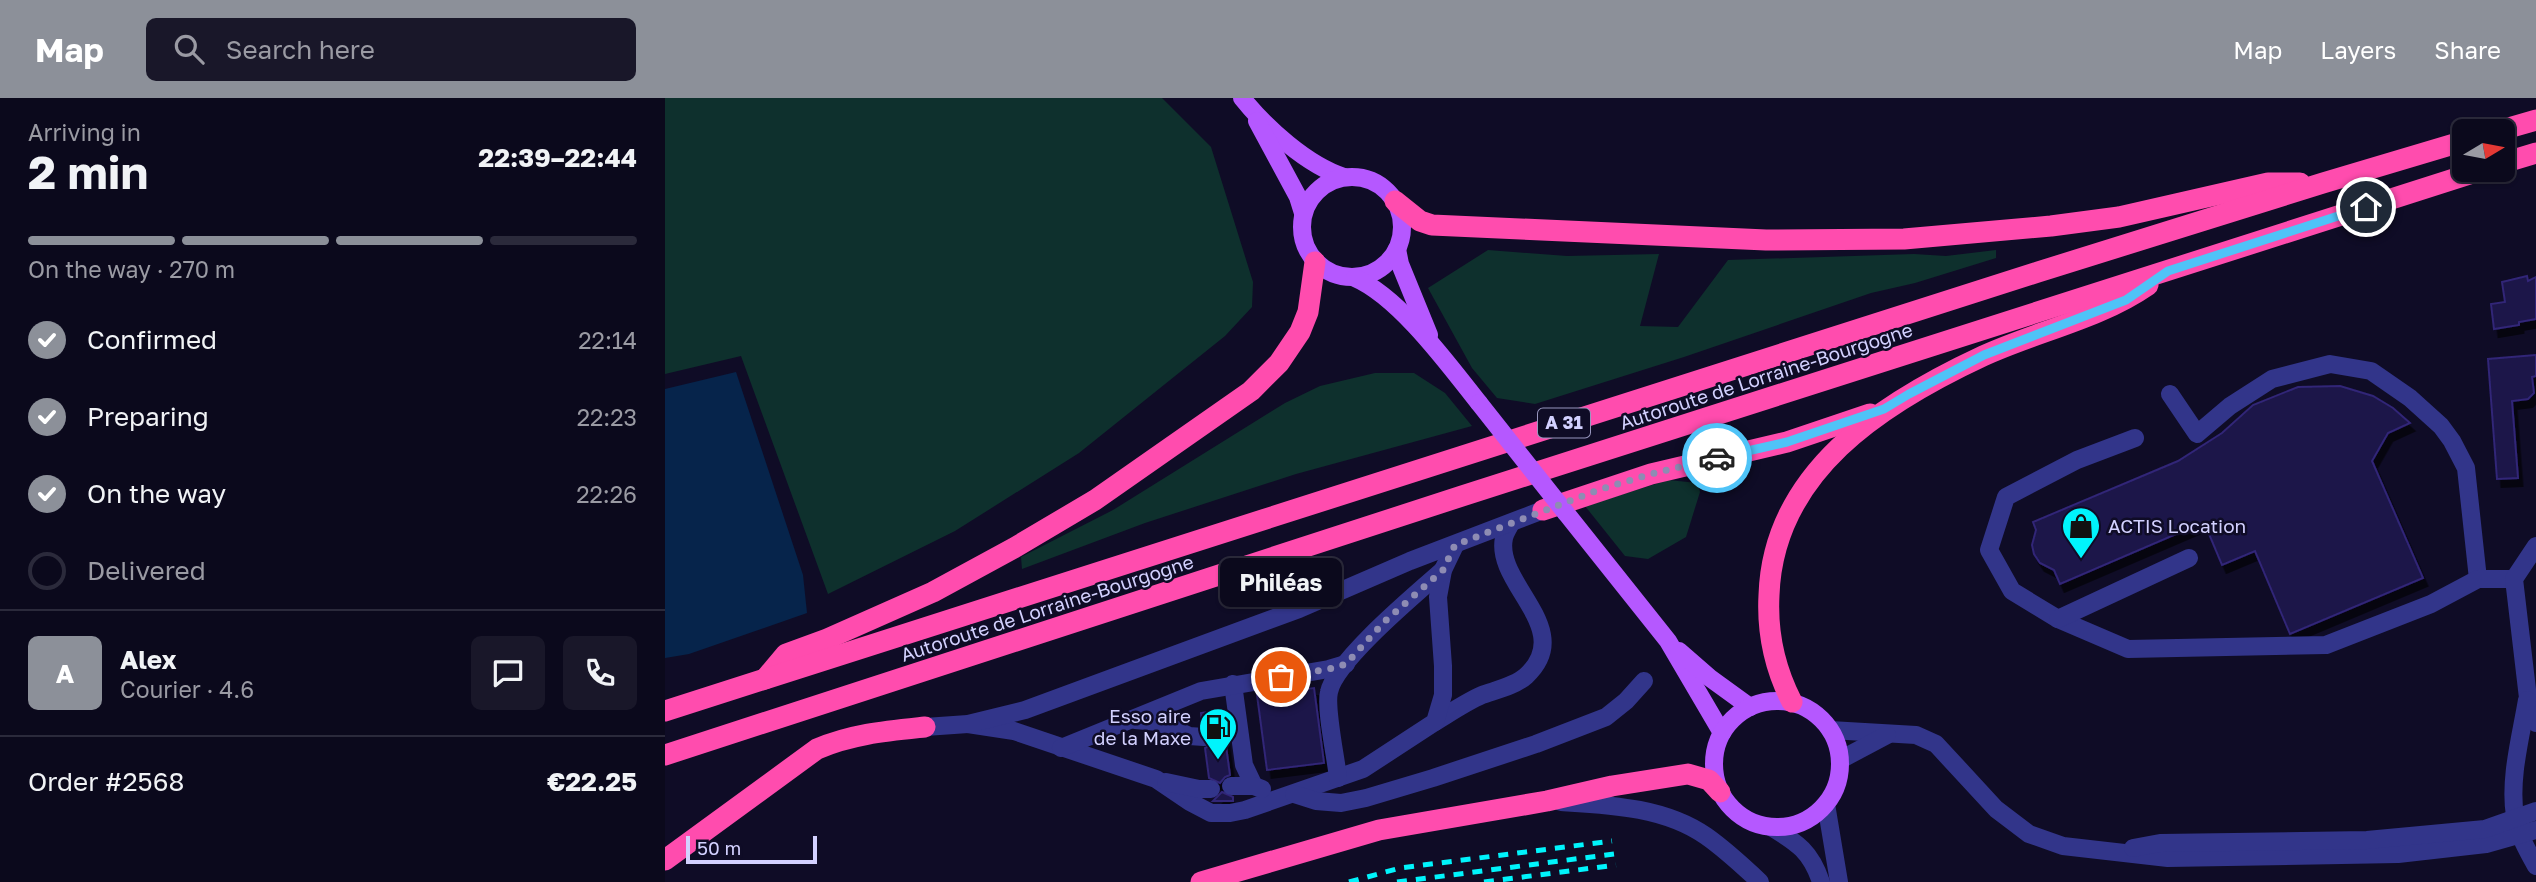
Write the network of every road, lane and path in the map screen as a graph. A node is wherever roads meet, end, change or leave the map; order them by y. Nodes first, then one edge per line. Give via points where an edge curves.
1 (1246, 103) edge
2 (2536, 120) edge
3 (2515, 126) edge
4 (2452, 145) edge
5 (2536, 153) edge
6 (2515, 159) edge
7 (1344, 177) junction
8 (2452, 180) edge
9 (2323, 183) junction
10 (1395, 201) junction
11 (1303, 213) junction
12 (1397, 249) junction
13 (1315, 262) junction
14 (2168, 271) junction
15 (1355, 278) junction
16 (1433, 344) junction
17 (2170, 394) dead end
18 (1884, 409) junction
19 (2135, 438) dead end
20 (1543, 510) joint
21 (1511, 523) junction
22 (1455, 545) junction
23 (2536, 546) edge
24 (2189, 558) dead end
25 (1443, 570) junction
26 (2478, 579) junction
27 (2514, 579) junction
28 (2058, 619) junction
29 (2528, 629) edge
30 (1668, 641) junction
31 (1346, 664) junction
32 (765, 679) junction
33 (1644, 681) dead end
34 (1233, 684) junction
35 (2528, 698) junction
36 (1792, 702) junction
37 (1750, 707) junction
38 (665, 711) edge
39 (1132, 719) junction
40 (1435, 722) junction
41 (2536, 723) edge
42 (968, 724) junction
43 (925, 727) joint
44 (1830, 730) junction
45 (1722, 733) junction
46 (1891, 733) junction
47 (1204, 737) tunnel mouth
48 (1061, 748) junction
49 (665, 755) edge
50 (1840, 760) junction
51 (1338, 778) junction
52 (1156, 779) junction
53 (1231, 786) dead end
54 (1254, 786) junction
55 (1211, 789) dead end
56 (1720, 792) junction
57 (1288, 796) junction
58 (1546, 801) junction
59 (1825, 804) junction
60 (2536, 811) edge
61 (1772, 827) junction
62 (2524, 828) edge
63 (665, 860) edge
64 (2536, 866) edge
65 (1201, 882) edge
66 (1760, 882) edge
67 (1822, 882) edge
68 (1839, 882) edge

1 - 7 main road via 1302,154 1325,171
1 - 11 main road
2 - 3 highway
4 - 9 highway, Autoroute de Lorraine-Bourgogne / A 31
5 - 6 highway
7 - 10 main road via 1373,181
7 - 11 main road via 1318,189
8 - 14 highway, Autoroute de Lorraine-Bourgogne / A 31
9 - 10 highway via 2268,183 2119,217 1904,239 1766,240 1432,225
9 - 32 highway, Autoroute de Lorraine-Bourgogne / A 31
10 - 12 main road via 1401,225
11 - 13 main road via 1303,239
12 - 15 main road via 1387,263
12 - 16 main road
13 - 15 main road via 1334,274
13 - 32 highway via 1308,312 1300,332 1251,391 1095,500 933,592 786,654
14 - 18 highway via 2126,300 1984,355
14 - 49 highway, Autoroute de Lorraine-Bourgogne / A 31
15 - 16 main road via 1374,285
16 - 30 main road, bridge
17 - 26 street via 2197,434 2271,379 2330,364 2371,371 2441,426 2466,468
18 - 20 highway via 1787,442 1651,474
18 - 36 highway via 1828,458 1783,522 1773,554 1768,615 1773,650
19 - 28 street via 2077,460 2006,497 1989,551 2013,591
20 - 21 street
21 - 22 street
21 - 40 street via 1504,550 1535,614 1542,650 1524,678
22 - 25 street
22 - 42 street via 1156,662 1025,710
23 - 27 street
24 - 28 street
25 - 31 street via 1384,622
25 - 40 street via 1438,597 1443,695
26 - 27 street
26 - 28 street via 2431,604 2326,645 2129,649
27 - 29 street
29 - 35 street
30 - 37 main road
30 - 45 main road
31 - 34 street
31 - 51 street via 1332,680 1328,695
32 - 38 highway, Autoroute de Lorraine-Bourgogne / A 31
33 - 57 street via 1606,717 1433,778 1342,803
34 - 39 street via 1201,691
34 - 54 street via 1232,733
35 - 41 street
35 - 62 street via 2515,784
36 - 37 main road
36 - 44 main road via 1807,708
37 - 45 main road
39 - 47 street via 1159,722 1189,736
39 - 48 street
40 - 51 street via 1363,769
42 - 43 street
42 - 48 street via 1014,731
43 - 63 highway via 869,732 817,749
44 - 46 street
44 - 50 main road
45 - 56 main road via 1715,752
46 - 50 street
46 - 62 street via 1916,735 1935,744 1996,809 2029,834 2063,846 2168,858 2397,854 2486,844
48 - 52 street
50 - 59 main road via 1836,783
51 - 57 street
52 - 55 street
52 - 57 street via 1211,813 1245,810
53 - 54 street
54 - 57 street
56 - 58 highway via 1709,780 1679,775
56 - 61 main road via 1742,816
58 - 65 highway via 1380,830
58 - 66 street via 1622,806 1674,819 1713,841
59 - 61 main road via 1801,822
59 - 68 street
60 - 62 street
61 - 67 street via 1799,844 1814,862
62 - 64 street

